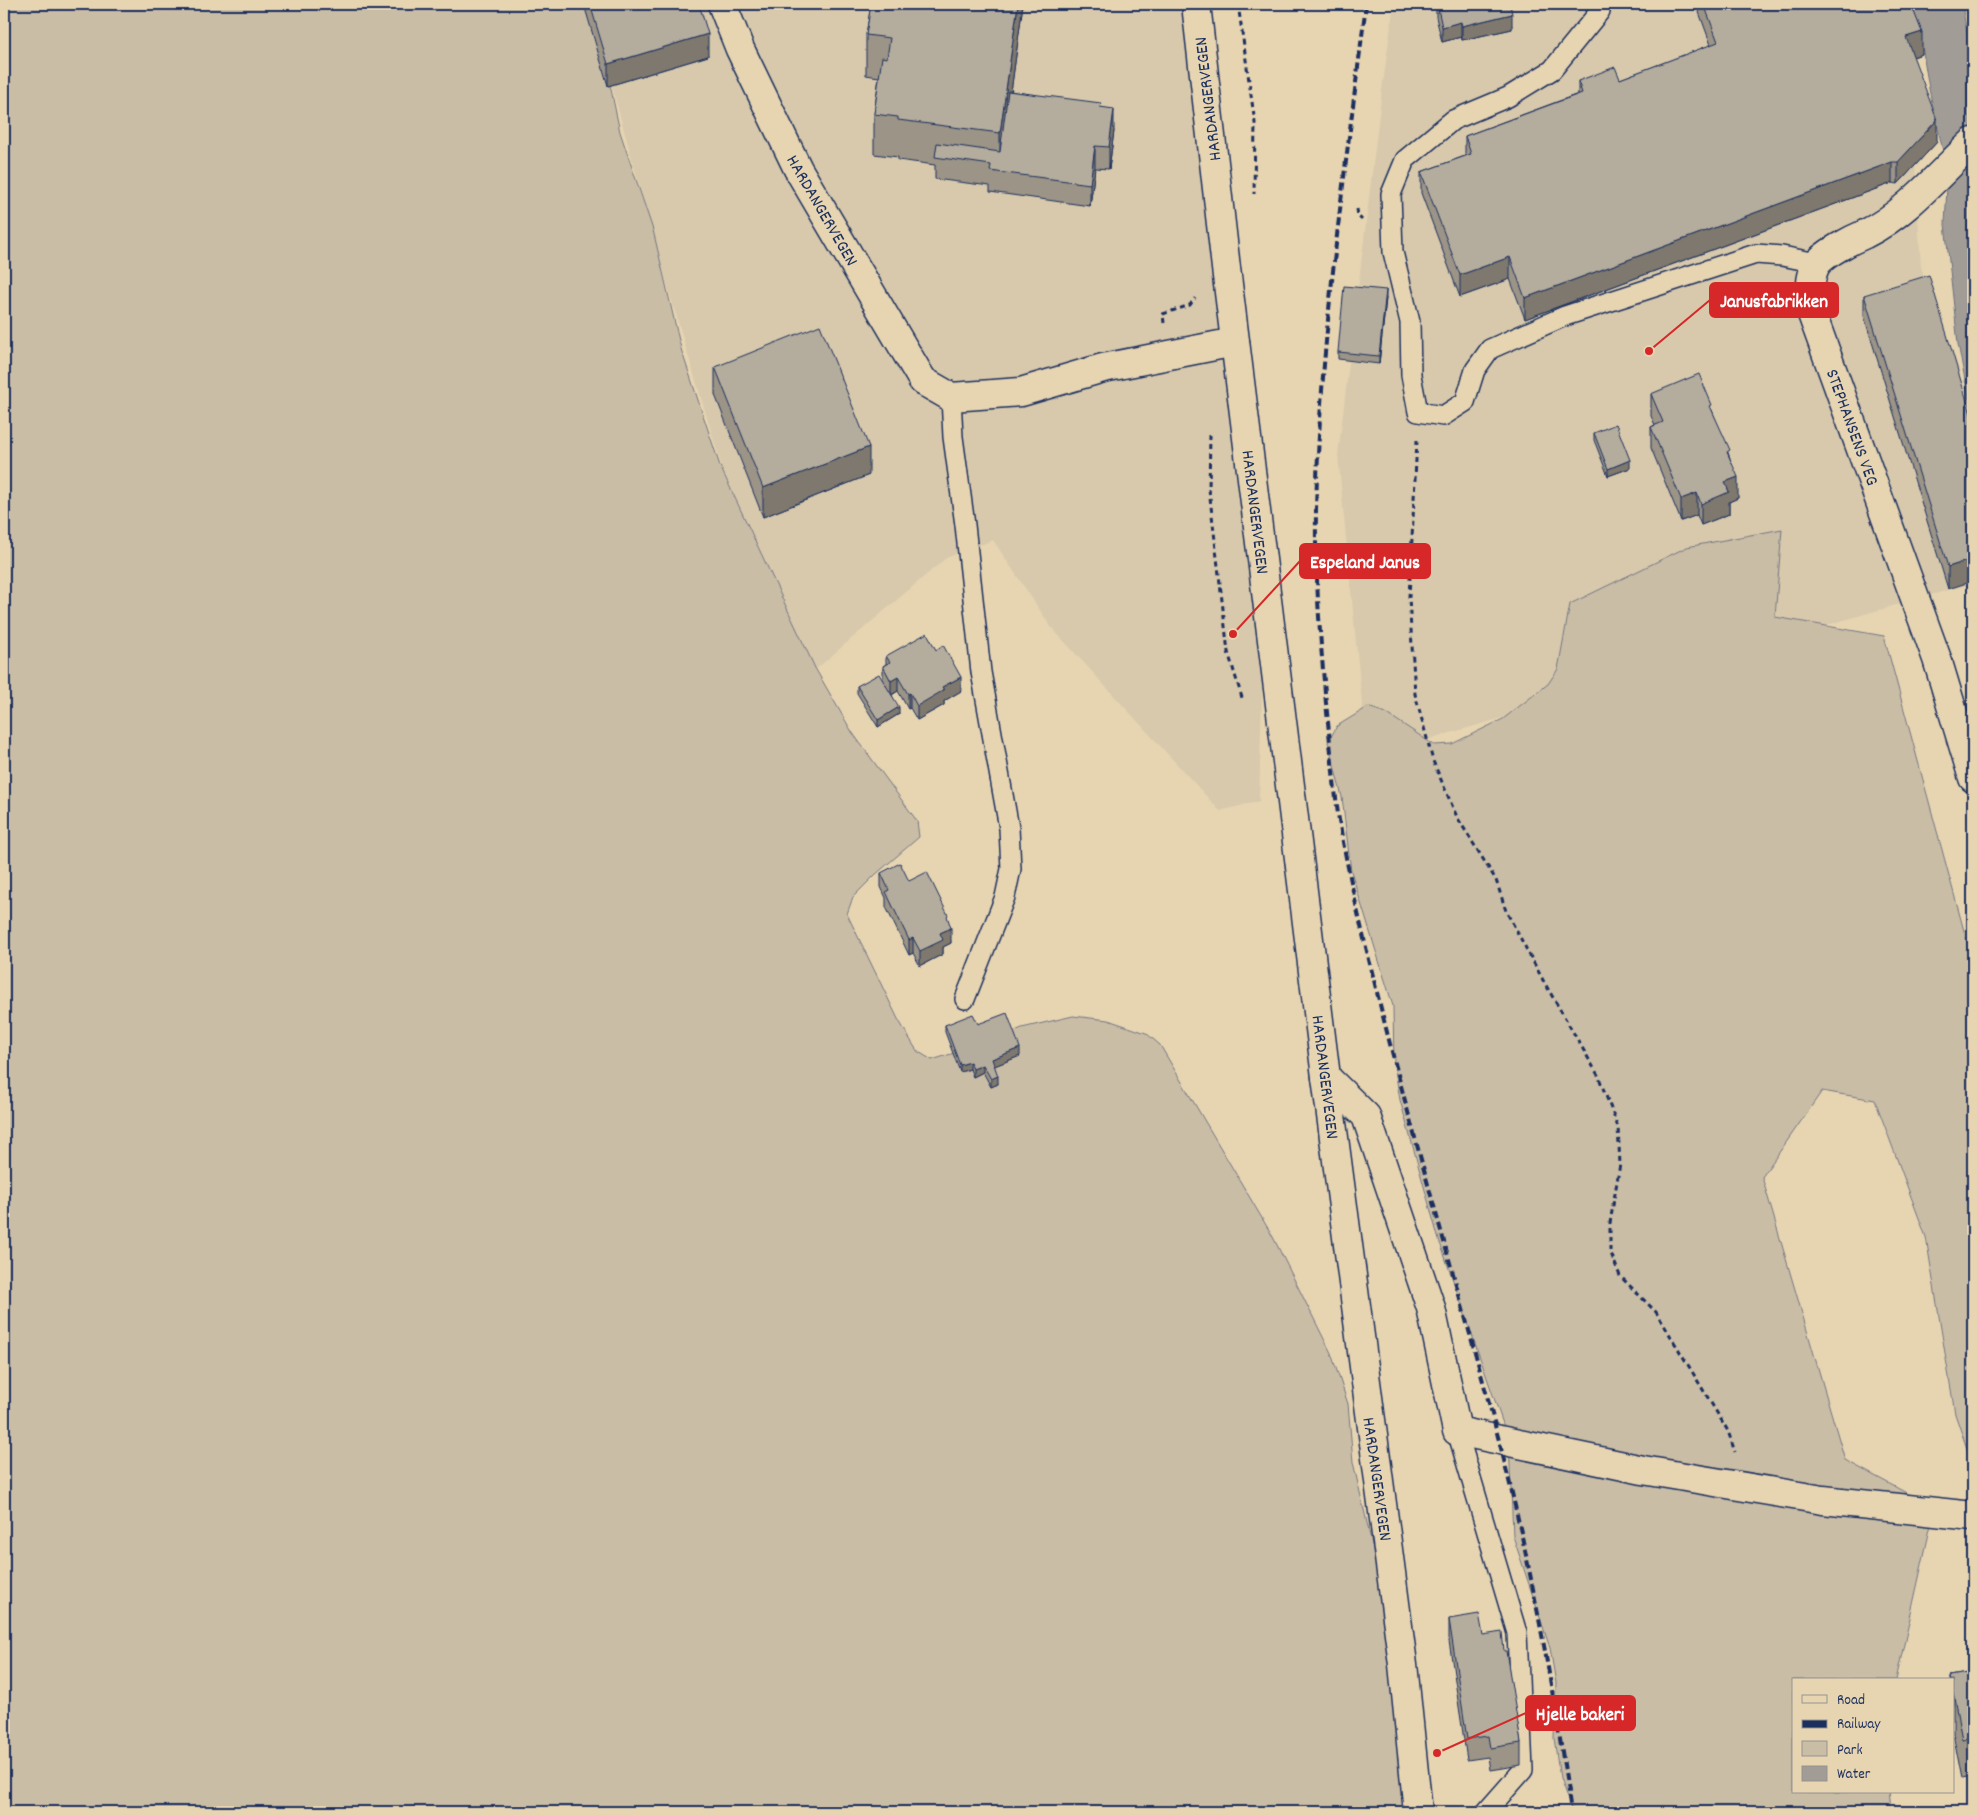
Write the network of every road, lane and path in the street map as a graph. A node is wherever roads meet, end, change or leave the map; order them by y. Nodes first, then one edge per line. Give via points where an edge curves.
1 (722, 4) edge
2 (1196, 4) edge
3 (1600, 4) edge
4 (1973, 142) edge
5 (1817, 263) junction
6 (1235, 342) junction
7 (951, 397) junction
8 (1418, 412) junction
9 (1973, 778) edge
10 (965, 999) dead end
11 (1326, 1077) junction
12 (1457, 1431) junction
13 (1747, 1487) junction
14 (1973, 1516) edge
15 (1418, 1812) edge
16 (1486, 1812) edge

1 - 7 street, HARDANGERVEGEN via 740,49 798,168 923,381
2 - 6 street, HARDANGERVEGEN
3 - 8 lane via 1600,11 1552,70 1508,97 1452,120 1405,160 1391,194 1393,252 1410,322 1411,375
4 - 5 street via 1902,210
5 - 8 lane via 1756,254 1565,316 1490,349 1475,370 1464,402 1457,407 1443,416
5 - 9 street, STEPHANSENS VEG via 1810,282 1812,314 1937,659
6 - 7 street via 1103,368 1021,392
6 - 11 street, HARDANGERVEGEN
7 - 10 lane via 981,672 1009,828 1010,869 1005,897
8 - 13 path via 1408,597 1416,694 1434,760 1457,817 1496,880 1510,919 1598,1075 1618,1128 1620,1164 1610,1224 1610,1251 1620,1276 1656,1312 1728,1431
11 - 12 street via 1366,1116 1431,1308
11 - 15 street, HARDANGERVEGEN via 1403,1664
12 - 13 street via 1643,1470
12 - 16 lane via 1517,1633 1523,1770
13 - 14 street via 1823,1500

